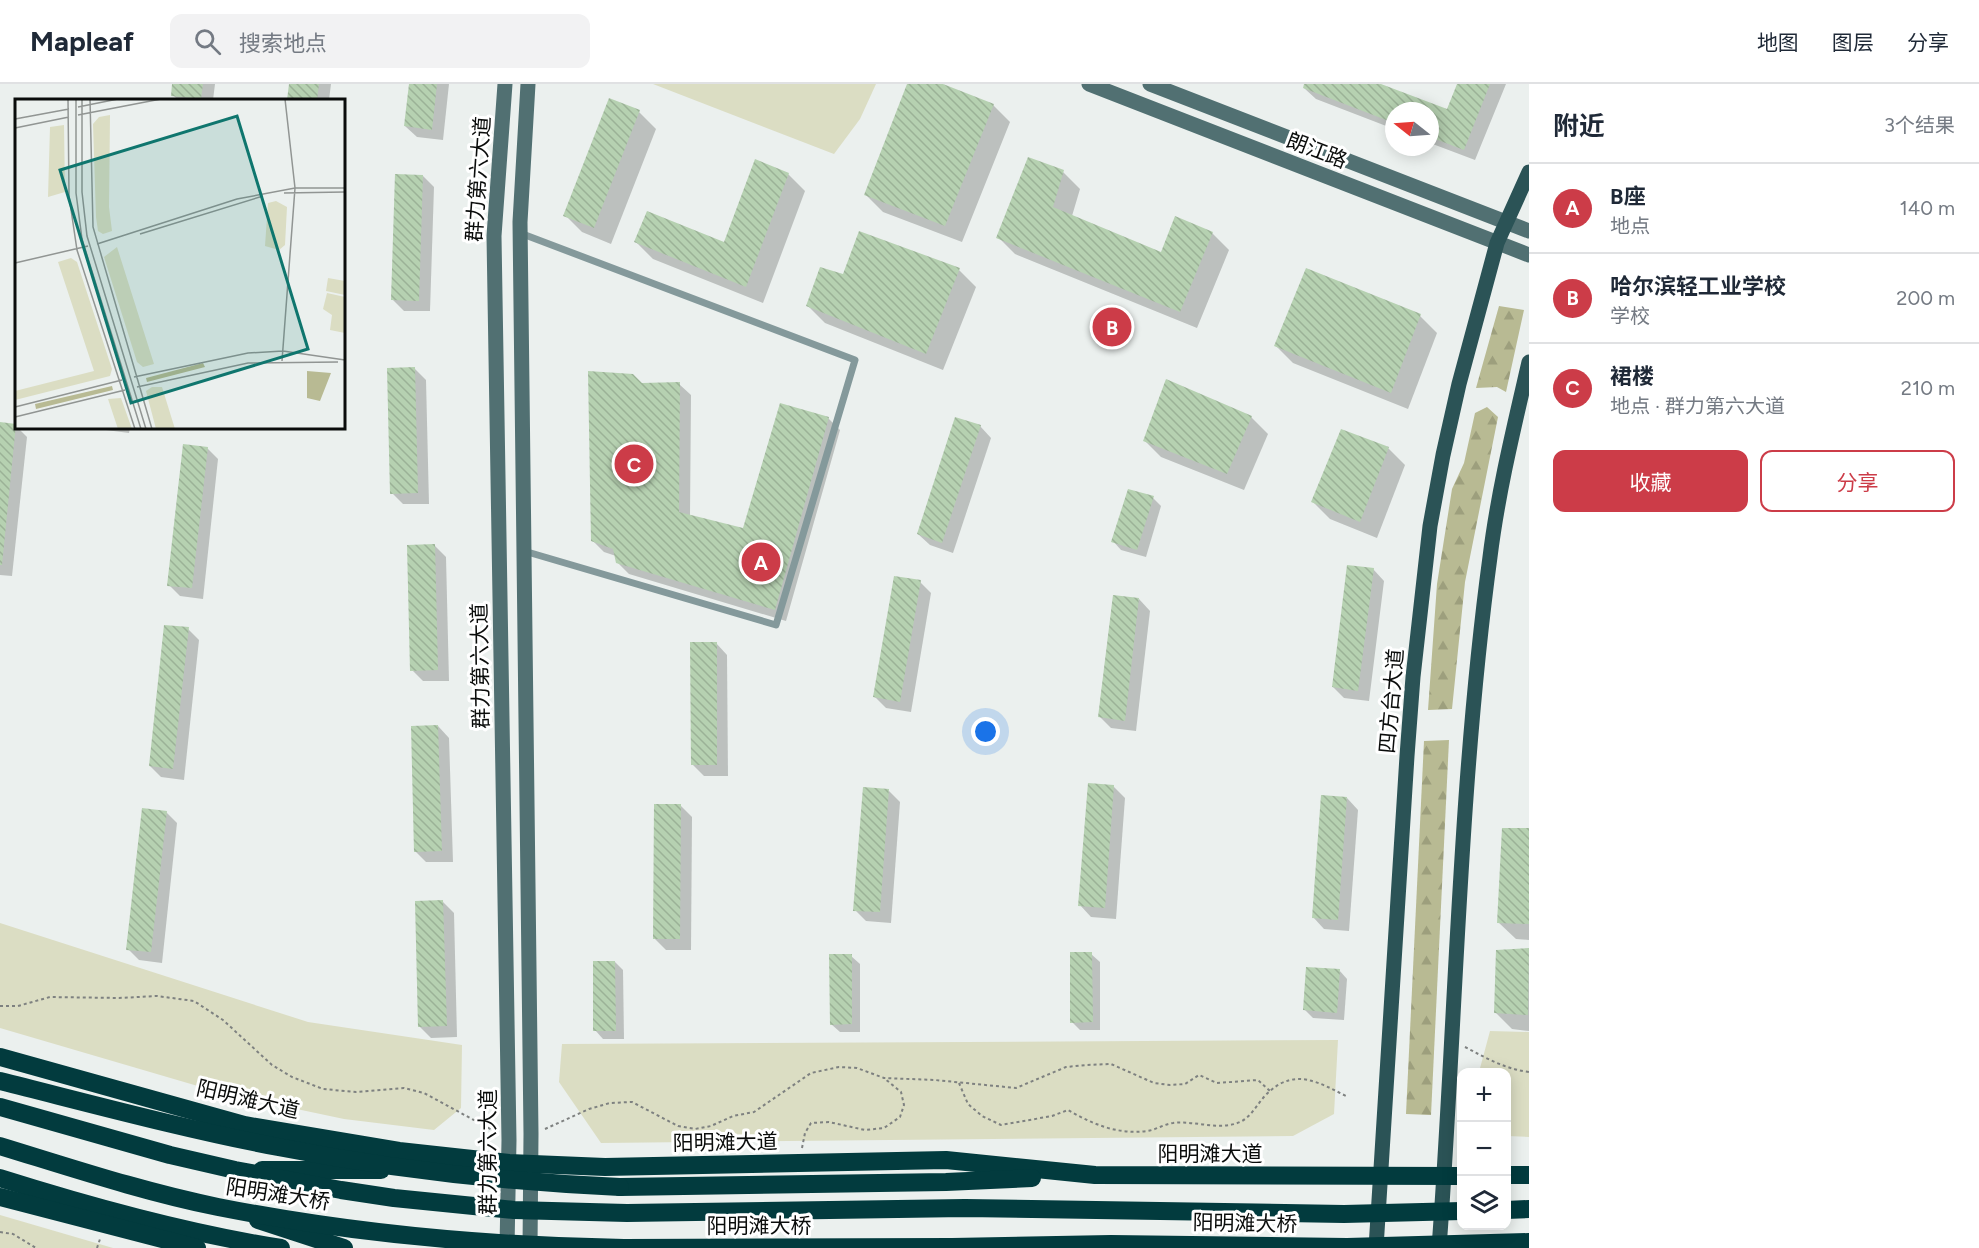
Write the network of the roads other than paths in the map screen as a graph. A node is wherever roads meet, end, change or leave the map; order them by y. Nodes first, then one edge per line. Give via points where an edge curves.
1 (505, 84) edge
2 (528, 84) edge
3 (1089, 84) edge
4 (1150, 84) edge
5 (1529, 172) edge
6 (1505, 222) junction
7 (1529, 231) edge
8 (520, 233) junction
9 (1497, 243) junction
10 (1529, 255) edge
11 (1529, 362) edge
12 (524, 551) junction
13 (0, 1058) edge
14 (0, 1081) edge
15 (0, 1107) edge
16 (0, 1146) edge
17 (509, 1163) junction
18 (531, 1164) junction
19 (236, 1170) junction
20 (413, 1170) junction
21 (1095, 1175) junction
22 (1380, 1175) junction
23 (1529, 1175) edge
24 (1511, 1176) edge
25 (1453, 1177) edge
26 (0, 1178) edge
27 (0, 1197) edge
28 (219, 1207) junction
29 (1529, 1209) edge
30 (1511, 1210) edge
31 (1457, 1211) edge
32 (1529, 1242) edge
33 (196, 1248) edge
34 (281, 1248) edge
35 (344, 1248) edge
36 (507, 1248) edge
37 (530, 1248) edge
38 (1376, 1248) edge
39 (1439, 1248) edge

1 - 17 main road, 群力第六大道 via 494,236
2 - 8 main road, 群力第六大道
3 - 9 main road, 朗江路
4 - 6 main road, 朗江路
5 - 6 main road, 四方台大道
6 - 7 main road, 朗江路
6 - 9 main road, 四方台大道
8 - 12 main road, 群力第六大道
8 - 12 lane via 855,360 777,625
9 - 10 main road, 朗江路
9 - 22 main road, 四方台大道 via 1459,384 1430,526 1411,700
11 - 25 main road via 1492,544 1477,662 1452,1040
12 - 18 main road, 群力第六大道
13 - 17 highway, 阳明滩大道 via 244,1125 399,1151
14 - 20 highway, bridge via 234,1138
15 - 19 highway, 阳明滩大桥, bridge
16 - 28 highway, 阳明滩大桥, bridge
17 - 18 highway, 阳明滩大道
17 - 36 main road, 群力第六大道
18 - 21 highway, 阳明滩大道 via 605,1167 946,1160
18 - 37 main road, 群力第六大道
19 - 20 highway, bridge
19 - 31 highway, 阳明滩大桥, bridge via 394,1198 572,1213 965,1208 1344,1214
20 - 21 highway, bridge via 620,1187 946,1182
21 - 22 highway, 阳明滩大道
22 - 25 highway, 阳明滩大道
22 - 38 main road, 四方台大道
23 - 24 highway
25 - 39 main road
26 - 34 highway via 181,1228
27 - 33 highway
28 - 32 highway, 阳明滩大桥, bridge via 451,1239 585,1247 1347,1247
28 - 35 highway, bridge
29 - 30 highway

